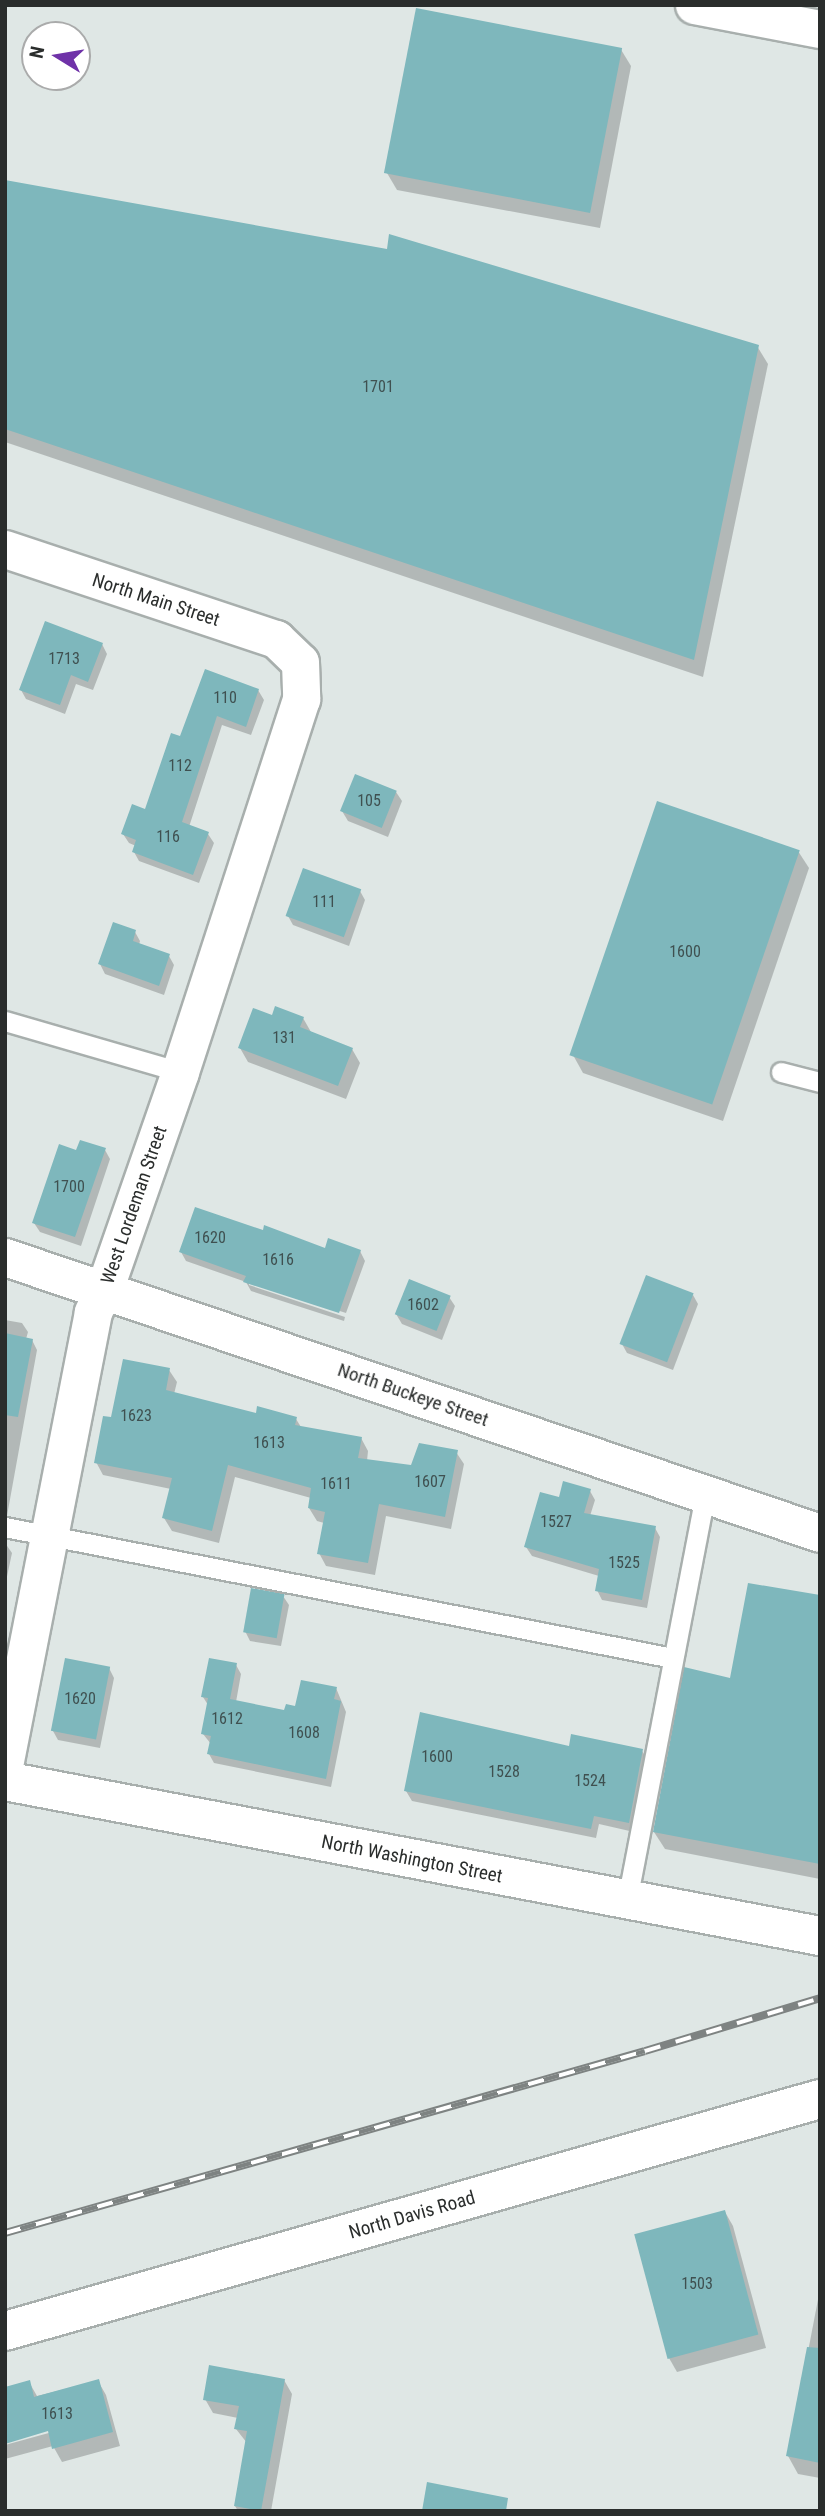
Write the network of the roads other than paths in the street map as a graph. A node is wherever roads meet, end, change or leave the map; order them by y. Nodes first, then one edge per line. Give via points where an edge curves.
1 (694, 5) edge
2 (820, 29) edge
3 (5, 550) edge
4 (300, 662) joint
5 (5, 1021) edge
6 (180, 1072) junction
7 (781, 1072) dead end
8 (820, 1082) edge
9 (5, 1257) edge
10 (104, 1290) junction
11 (705, 1494) junction
12 (5, 1527) edge
13 (820, 1533) edge
14 (50, 1535) junction
15 (673, 1658) junction
16 (5, 1760) edge
17 (5, 1781) edge
18 (627, 1900) junction
19 (820, 1936) edge
20 (820, 2099) edge
21 (5, 2331) edge

1 - 2 street
3 - 4 street, North Main Street via 276,639
4 - 6 street, West Lordeman Street via 302,699
5 - 6 lane
6 - 10 street, West Lordeman Street
7 - 8 lane
9 - 10 street, North Buckeye Street
10 - 11 street, North Buckeye Street
10 - 14 street, West Lordeman Street via 93,1312
11 - 13 street, North Buckeye Street
11 - 15 lane
12 - 14 lane
14 - 15 lane
14 - 16 street, West Lordeman Street
15 - 18 lane
17 - 18 street, North Washington Street
18 - 19 street, North Washington Street
20 - 21 street, North Davis Road

